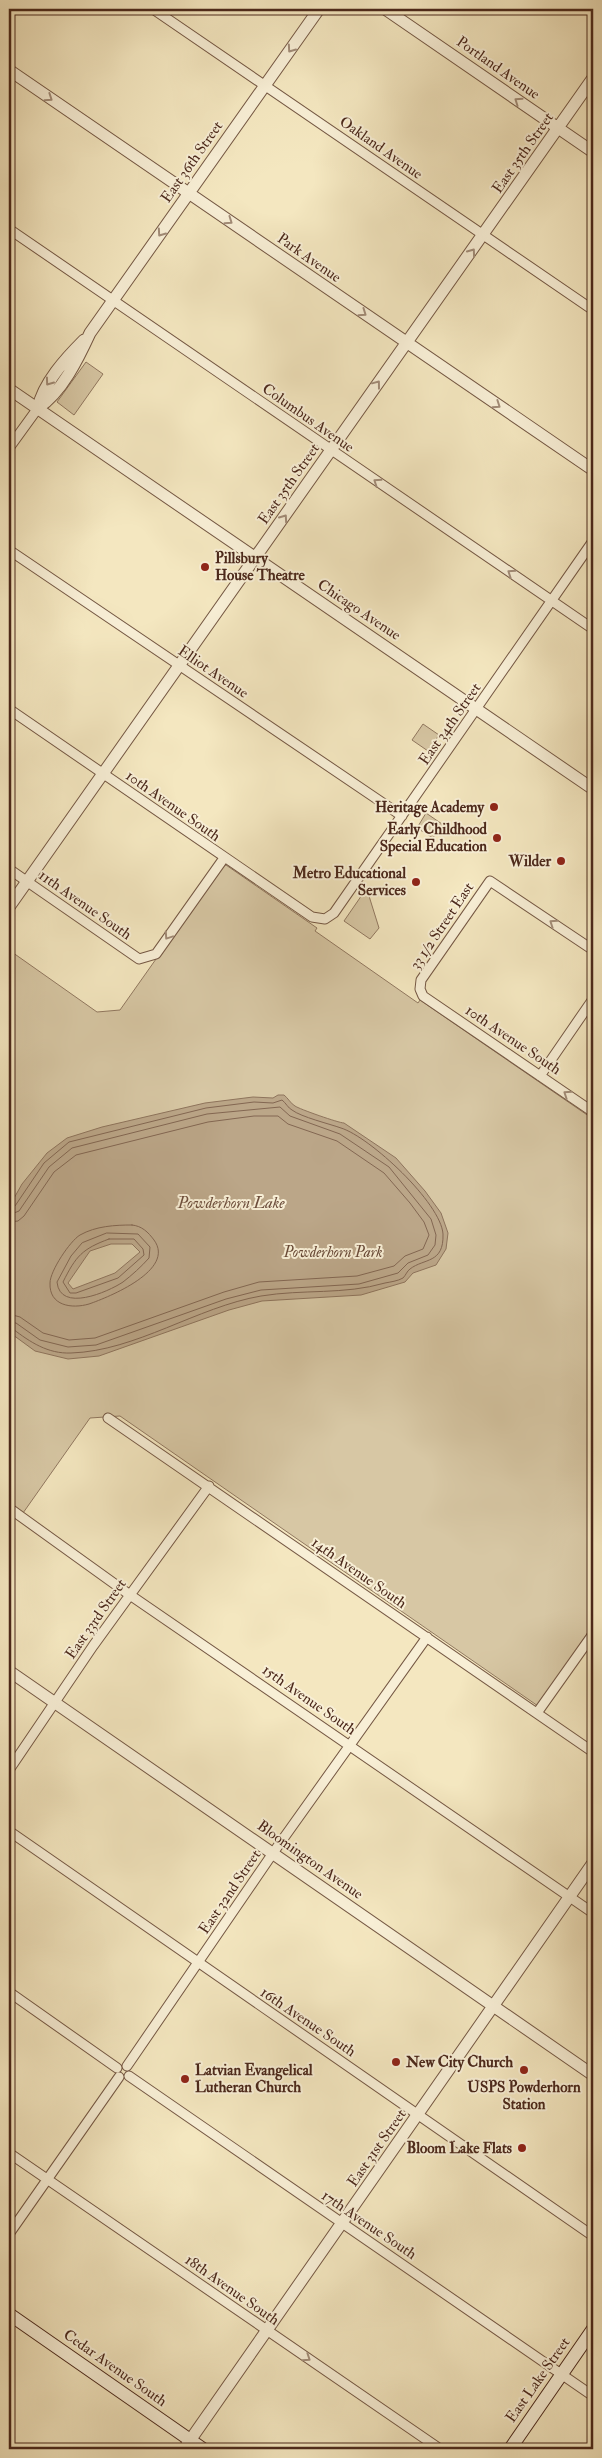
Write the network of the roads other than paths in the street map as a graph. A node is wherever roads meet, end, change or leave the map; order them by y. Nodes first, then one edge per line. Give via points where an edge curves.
1 (153, 9) edge
2 (319, 9) edge
3 (385, 9) edge
4 (9, 70) edge
5 (593, 78) edge
6 (266, 85) junction
7 (558, 129) junction
8 (593, 152) edge
9 (189, 193) junction
10 (9, 229) edge
11 (484, 235) junction
12 (113, 300) junction
13 (593, 310) edge
14 (407, 344) junction
15 (9, 389) edge
16 (38, 408) junction
17 (9, 448) edge
18 (330, 450) junction
19 (593, 470) edge
20 (593, 541) edge
21 (9, 550) edge
22 (256, 558) junction
23 (552, 600) junction
24 (593, 629) edge
25 (180, 666) junction
26 (9, 709) edge
27 (477, 709) junction
28 (103, 774) junction
29 (593, 789) edge
30 (402, 816) junction
31 (224, 858) junction
32 (9, 869) edge
33 (27, 881) junction
34 (9, 907) edge
35 (325, 919) joint
36 (593, 950) edge
37 (420, 989) joint
38 (593, 999) edge
39 (540, 1076) junction
40 (593, 1112) edge
41 (108, 1418) dead end
42 (209, 1486) junction
43 (9, 1508) edge
44 (130, 1595) junction
45 (593, 1634) edge
46 (427, 1637) junction
47 (9, 1671) edge
48 (55, 1703) junction
49 (538, 1713) junction
50 (350, 1745) junction
51 (593, 1752) edge
52 (9, 1770) edge
53 (9, 1831) edge
54 (273, 1853) junction
55 (593, 1863) edge
56 (569, 1897) junction
57 (593, 1913) edge
58 (198, 1963) junction
59 (9, 1992) edge
60 (493, 2005) junction
61 (127, 2066) junction
62 (118, 2072) junction
63 (593, 2075) edge
64 (128, 2076) junction
65 (418, 2114) junction
66 (9, 2153) edge
67 (47, 2180) junction
68 (342, 2224) junction
69 (9, 2234) edge
70 (593, 2236) edge
71 (9, 2314) edge
72 (593, 2329) edge
73 (267, 2331) junction
74 (562, 2374) junction
75 (593, 2396) edge
76 (187, 2445) edge
77 (203, 2449) edge
78 (440, 2449) edge
79 (510, 2449) edge

1 - 6 street, Oakland Avenue
2 -> 6 street, East 36th Street
7 -> 3 street, Portland Avenue
4 -> 9 street, Park Avenue
5 - 7 street, East 35th Street
6 - 9 street, East 36th Street
6 - 11 street, Oakland Avenue
7 - 8 street, Portland Avenue
7 - 11 street, East 35th Street
9 -> 12 street, East 36th Street
9 -> 14 street, Park Avenue
10 - 12 street, Columbus Avenue
11 - 13 street, Oakland Avenue
14 -> 11 street, East 35th Street
12 -> 16 street, East 36th Street via 49,400
12 - 18 street, Columbus Avenue
18 -> 14 street, East 35th Street
14 -> 19 street, Park Avenue
15 - 16 street, Chicago Avenue
16 - 17 street, East 36th Street
16 - 22 street, Chicago Avenue
22 -> 18 street, East 35th Street
23 -> 18 street, Columbus Avenue
20 - 23 street, East 34th Street
21 - 25 street, Elliot Avenue
22 - 25 street, East 35th Street
22 - 27 street, Chicago Avenue
23 - 24 street, Columbus Avenue
23 - 27 street, East 34th Street
25 - 28 street, East 35th Street
25 - 30 street, Elliot Avenue
26 - 28 street, 10th Avenue South
27 - 29 street, Chicago Avenue
27 - 30 street, East 34th Street
28 - 31 street, 10th Avenue South
28 - 33 street, East 35th Street
30 - 35 street, East 34th Street via 334,913
31 -> 33 street, 11th Avenue South via 156,954 148,958 139,959
31 - 35 street, 10th Avenue South via 312,917
32 - 33 street, 11th Avenue South
33 - 34 street, East 35th Street
36 -> 37 street, 33 1/2 Street East via 490,881 422,980
37 - 39 street, 10th Avenue South via 423,996
38 - 39 street
40 -> 39 street, 10th Avenue South
41 - 42 street, 14th Avenue South
42 - 44 street, East 33rd Street
42 - 46 street, 14th Avenue South
43 - 44 street, 15th Avenue South
44 - 48 street, East 33rd Street
44 - 50 street, 15th Avenue South
45 - 49 street
46 - 49 street, 14th Avenue South
46 - 50 street, East 32nd Street
47 - 48 street, Bloomington Avenue
48 - 52 street, East 33rd Street
48 - 54 street, Bloomington Avenue
49 - 51 street, 14th Avenue South
50 - 54 street, East 32nd Street
50 - 56 street, 15th Avenue South
53 - 58 street, 16th Avenue South
54 - 58 street, East 32nd Street
54 - 60 street, Bloomington Avenue
55 - 56 street, East 31st Street
56 - 57 street, 15th Avenue South
56 - 60 street, East 31st Street
58 - 61 street, East 32nd Street
58 - 65 street, 16th Avenue South
59 - 62 street
60 - 63 street, Bloomington Avenue
60 - 65 street, East 31st Street
61 - 62 street via 121,2064
61 - 64 street via 130,2069
62 - 64 street via 124,2079
62 - 67 street
64 - 68 street, 17th Avenue South
65 - 68 street, East 31st Street
65 - 70 street, 16th Avenue South
66 - 67 street, 18th Avenue South
67 - 69 street
67 - 73 street, 18th Avenue South
68 - 73 street, East 31st Street
68 - 74 street, 17th Avenue South
71 - 76 main road, Cedar Avenue South
72 - 74 main road, East Lake Street
73 - 76 street, East 31st Street
73 -> 78 street, 18th Avenue South
74 - 75 street, 17th Avenue South
74 - 79 main road, East Lake Street
76 - 77 main road, Cedar Avenue South

